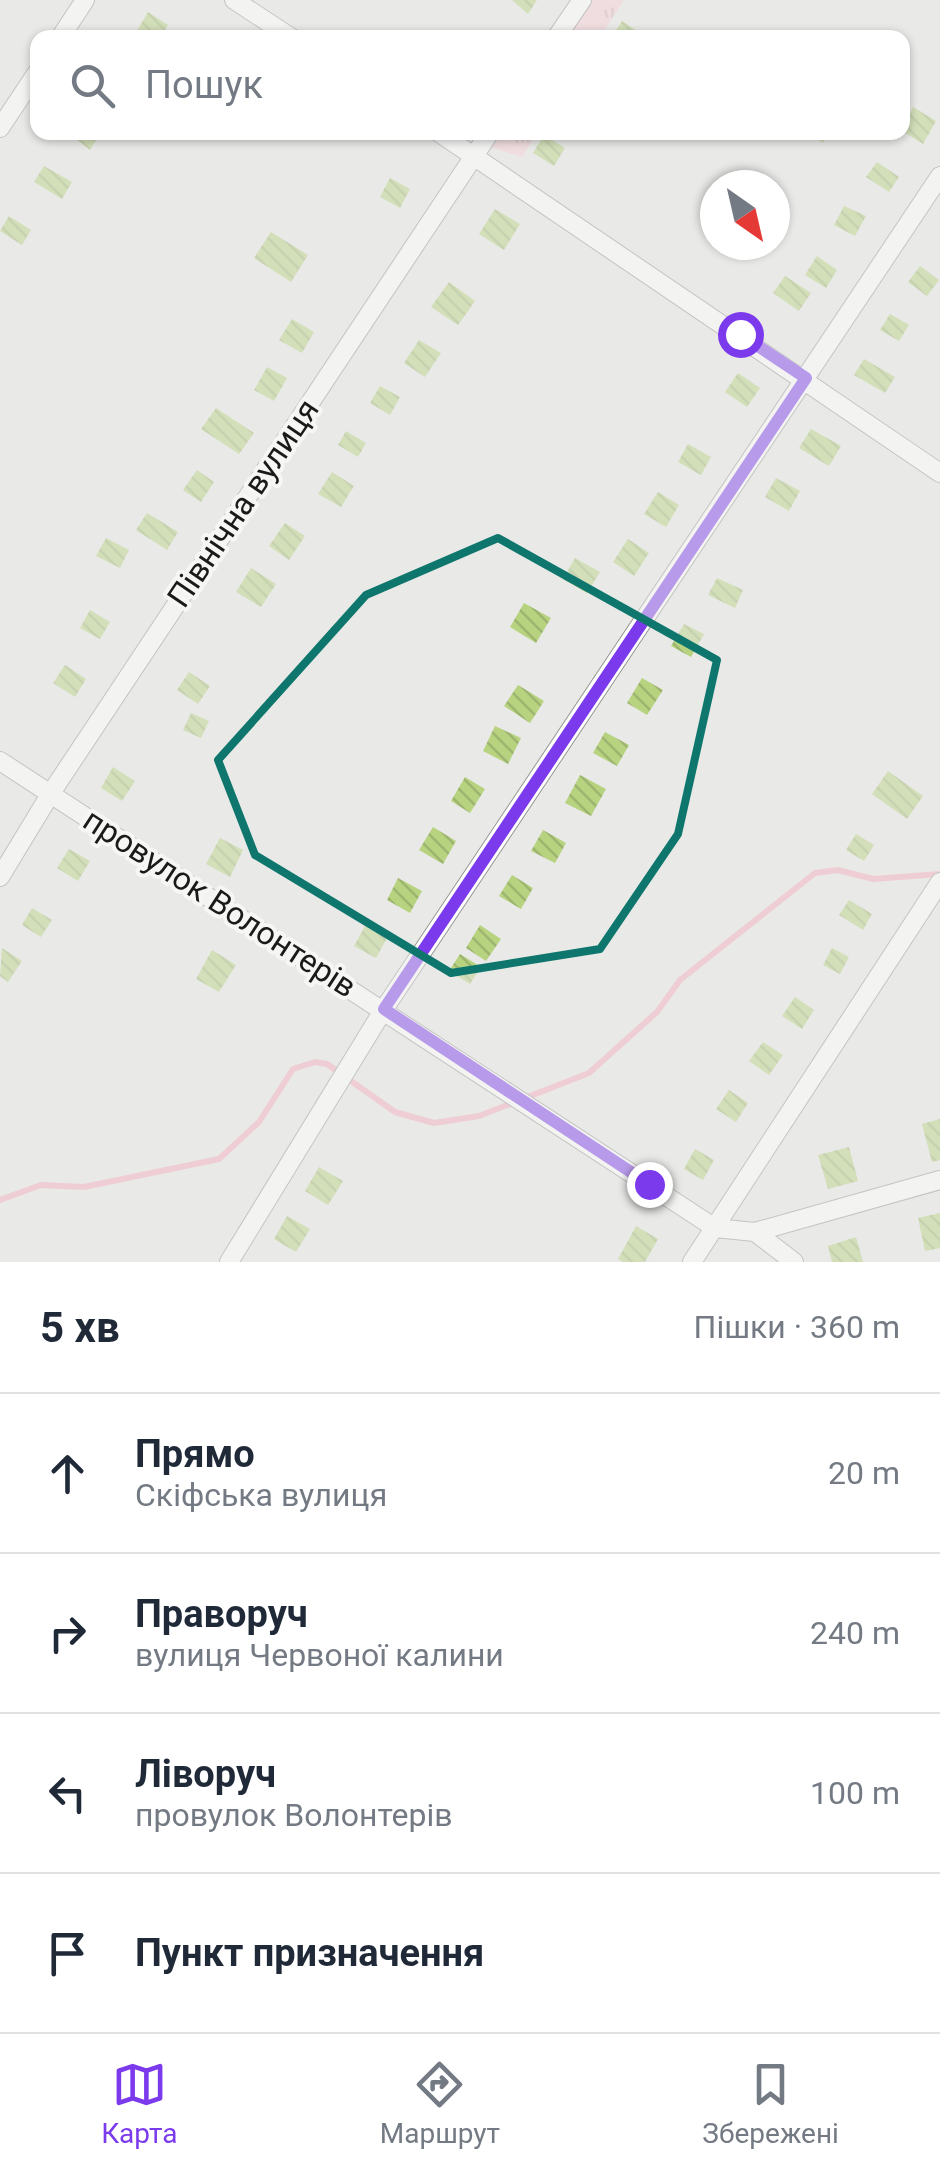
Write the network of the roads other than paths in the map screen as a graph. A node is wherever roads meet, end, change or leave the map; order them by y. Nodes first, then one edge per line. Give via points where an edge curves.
1 (84, 0) edge
2 (234, 0) edge
3 (582, 0) edge
4 (65, 30) edge
5 (280, 30) edge
6 (561, 30) edge
7 (30, 83) edge
8 (0, 128) edge
9 (450, 140) edge
10 (485, 140) edge
11 (474, 156) junction
12 (940, 176) edge
13 (806, 378) junction
14 (940, 473) edge
15 (0, 760) edge
16 (50, 794) junction
17 (0, 877) edge
18 (940, 882) edge
19 (384, 1009) junction
20 (940, 1180) edge
21 (716, 1228) junction
22 (755, 1232) junction
23 (229, 1262) edge
24 (692, 1262) edge
25 (794, 1262) edge

1 - 4 street
2 - 5 street
3 - 6 street
7 - 8 street
9 - 11 street
10 - 11 street, Північна вулиця
11 - 13 street
11 - 16 street, Північна вулиця
12 - 13 street
13 - 14 street
13 - 19 street
15 - 16 street, провулок Волонтерів
16 - 17 street, Північна вулиця
16 - 19 street, провулок Волонтерів
18 - 21 street
19 - 21 street, провулок Волонтерів
19 - 23 street
20 - 22 street
21 - 22 street, провулок Волонтерів
21 - 24 street
22 - 25 street

